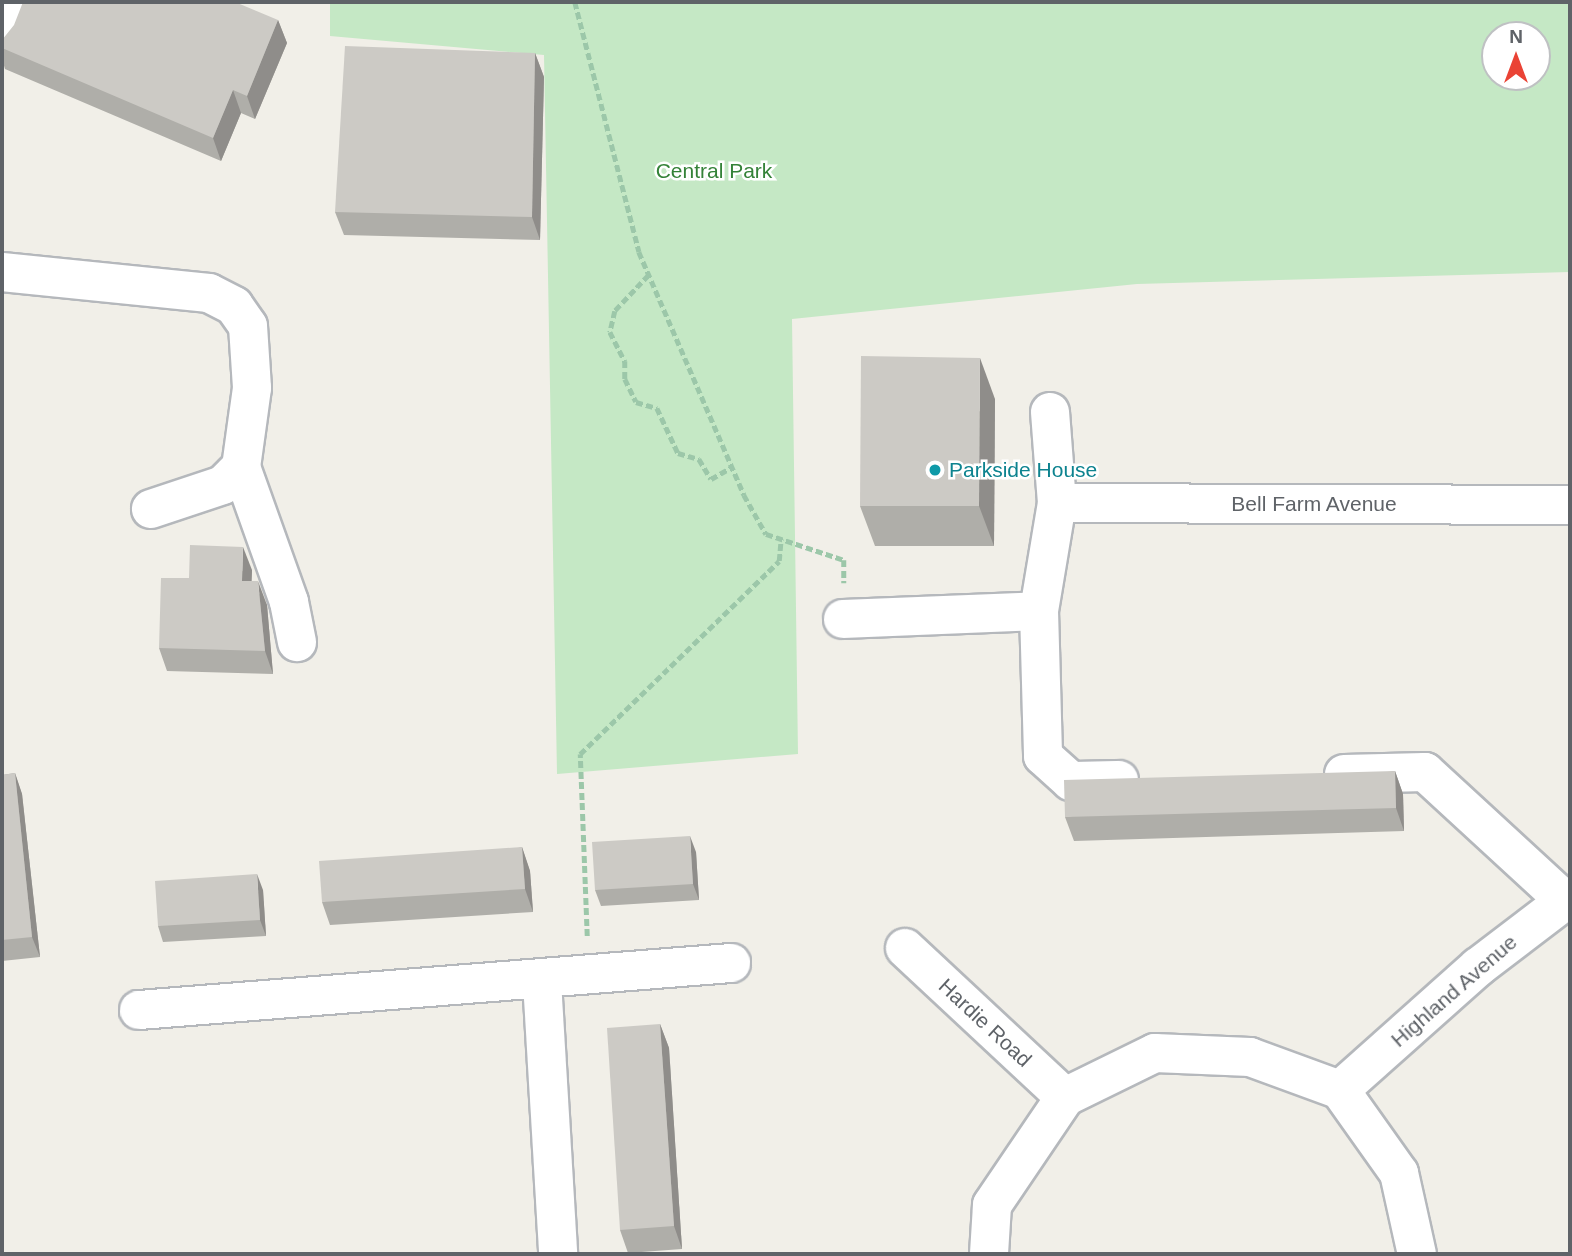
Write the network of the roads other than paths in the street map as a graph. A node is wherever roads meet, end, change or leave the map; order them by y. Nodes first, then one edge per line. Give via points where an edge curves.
1 (15, 2) edge
2 (2, 41) edge
3 (2, 272) edge
4 (1050, 412) dead end
5 (241, 467) junction
6 (1057, 503) junction
7 (1570, 505) edge
8 (151, 509) dead end
9 (1039, 611) junction
10 (843, 619) road end
11 (297, 642) dead end
12 (1302, 775) edge
13 (1152, 779) edge
14 (1566, 898) edge
15 (905, 948) dead end
16 (730, 963) dead end
17 (542, 981) junction
18 (139, 1010) dead end
19 (1340, 1090) junction
20 (1065, 1097) junction
21 (558, 1254) edge
22 (989, 1254) edge
23 (1417, 1254) edge

1 - 2 street
3 - 5 street via 209,293 234,306 248,326 251,355
4 - 6 street
5 - 8 street via 223,485
5 - 11 street via 289,601
6 - 7 street, Bell Farm Avenue
6 - 9 street
9 - 10 street
9 - 13 street via 1043,756 1070,781
12 - 14 street via 1425,772
14 - 19 street, Highland Avenue
15 - 20 street, Hardie Road
16 - 17 street
17 - 18 street
17 - 21 street
19 - 20 street via 1250,1057 1155,1053
19 - 23 street via 1398,1173
20 - 22 street via 992,1205

